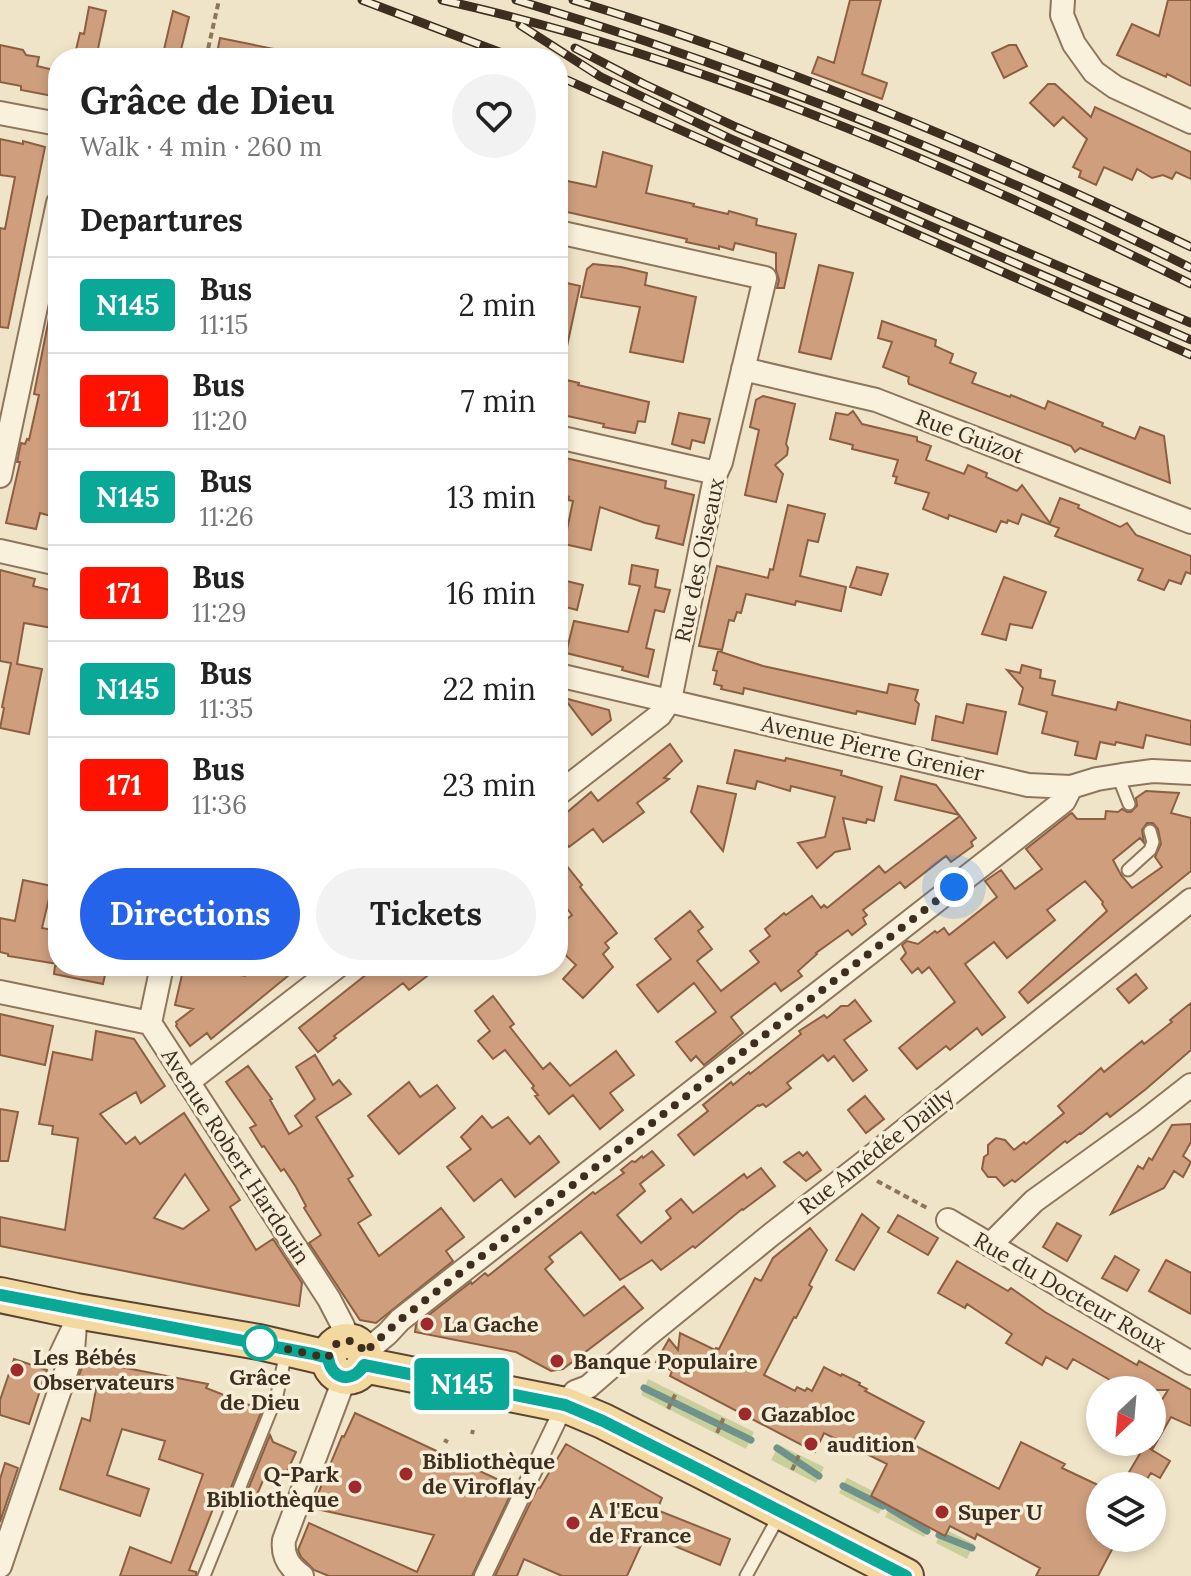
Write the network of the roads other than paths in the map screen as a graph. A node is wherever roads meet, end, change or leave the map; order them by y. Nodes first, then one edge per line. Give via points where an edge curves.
1 (1063, 0) edge
2 (0, 113) edge
3 (48, 122) edge
4 (1191, 122) edge
5 (568, 234) edge
6 (48, 250) edge
7 (743, 369) junction
8 (568, 439) edge
9 (716, 473) junction
10 (0, 476) edge
11 (1191, 522) edge
12 (0, 551) edge
13 (48, 562) edge
14 (568, 677) edge
15 (670, 700) junction
16 (1191, 773) edge
17 (1118, 776) junction
18 (568, 786) edge
19 (1071, 787) junction
20 (1129, 804) dead end
21 (1150, 831) dead end
22 (1128, 870) dead end
23 (1191, 900) edge
24 (160, 976) edge
25 (325, 976) edge
26 (0, 992) edge
27 (150, 1023) junction
28 (188, 1082) junction
29 (1187, 1094) edge
30 (948, 1220) road end
31 (990, 1245) junction
32 (0, 1295) edge
33 (76, 1311) junction
34 (287, 1348) junction
35 (56, 1352) dead end
36 (350, 1359) junction
37 (1191, 1363) edge
38 (565, 1405) junction
39 (781, 1511) junction
40 (0, 1566) edge
41 (204, 1576) edge
42 (302, 1576) edge
43 (483, 1576) edge
44 (746, 1576) edge
45 (906, 1576) edge

1 - 4 street via 1062,15 1074,44 1094,72
2 - 3 street
5 - 7 street, Rue des Oiseaux via 765,278
6 - 10 street
7 - 9 street, Rue des Oiseaux
7 - 11 street, Rue Guizot via 876,400
8 - 9 street
9 - 15 street, Rue des Oiseaux
12 - 13 street
14 - 15 street, Avenue Pierre Grenier
15 - 18 street via 660,715
15 - 19 street, Avenue Pierre Grenier via 1028,785
16 - 17 street, Avenue Pierre Grenier
17 - 19 street, Avenue Pierre Grenier
17 - 20 lane
19 - 36 street via 1064,801
21 - 22 lane via 1150,850
23 - 38 street, Rue Amédée Dailly
24 - 27 street, Avenue Robert Hardouin
25 - 28 street
26 - 27 street
27 - 28 street, Avenue Robert Hardouin
28 - 36 street, Avenue Robert Hardouin via 329,1299 343,1326
29 - 31 street via 1034,1201
30 - 31 street, Rue du Docteur Roux
31 - 37 street, Rue du Docteur Roux
32 - 33 main road
33 - 34 main road
33 - 35 lane
33 - 40 street via 73,1351
34 - 36 main road
34 - 41 lane via 277,1395
36 - 38 main road
36 - 42 street via 287,1530 284,1553
38 - 39 main road
38 - 43 street
39 - 44 lane
39 - 45 main road

